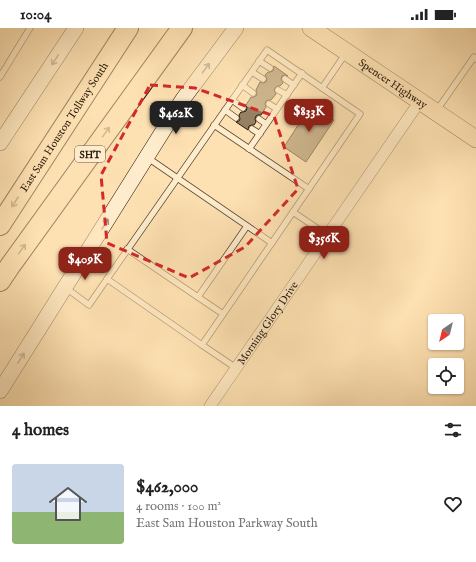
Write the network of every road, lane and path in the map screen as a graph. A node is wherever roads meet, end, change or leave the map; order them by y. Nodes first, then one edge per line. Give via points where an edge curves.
1 (30, 28) edge
2 (76, 28) edge
3 (128, 28) edge
4 (182, 28) edge
5 (222, 28) edge
6 (236, 28) edge
7 (311, 28) edge
8 (346, 52) junction
9 (217, 53) junction
10 (475, 57) edge
11 (259, 61) junction
12 (270, 68) dead end
13 (252, 72) junction
14 (302, 73) junction
15 (0, 77) edge
16 (263, 79) dead end
17 (285, 79) dead end
18 (242, 85) junction
19 (294, 85) junction
20 (322, 88) junction
21 (278, 90) dead end
22 (253, 93) dead end
23 (286, 95) junction
24 (232, 100) junction
25 (420, 102) junction
26 (269, 104) dead end
27 (243, 108) dead end
28 (277, 109) junction
29 (225, 110) junction
30 (435, 112) junction
31 (236, 118) dead end
32 (259, 119) dead end
33 (266, 124) junction
34 (214, 125) junction
35 (252, 129) dead end
36 (260, 134) junction
37 (476, 139) edge
38 (0, 143) edge
39 (250, 149) junction
40 (147, 156) junction
41 (177, 178) junction
42 (308, 189) junction
43 (293, 212) junction
44 (0, 225) edge
45 (247, 226) junction
46 (327, 235) junction
47 (272, 243) junction
48 (127, 249) junction
49 (107, 279) junction
50 (0, 281) edge
51 (65, 288) junction
52 (198, 297) junction
53 (223, 314) junction
54 (202, 345) junction
55 (236, 368) junction
56 (0, 391) edge
57 (210, 406) edge

1 - 15 lane
2 -> 38 main road
3 -> 44 highway, East Sam Houston Tollway South
50 -> 4 highway, SHT
5 - 9 main road
6 - 9 main road
7 - 8 main road, Spencer Highway
8 - 20 lane
8 - 25 main road, Spencer Highway
40 -> 9 main road via 183,99
10 - 30 lane
11 - 12 lane
11 - 13 lane
11 - 14 lane via 267,50
13 - 16 lane
13 - 18 lane
14 - 19 lane
14 - 20 lane
17 - 19 lane
18 - 22 lane
18 - 24 lane
19 - 23 lane
20 - 42 lane via 360,114
21 - 23 lane
23 - 28 lane
24 - 27 lane
24 - 29 lane
25 - 30 main road, Spencer Highway
25 - 46 street, Morning Glory Drive
26 - 28 lane
28 - 33 lane
29 - 31 lane
29 - 34 lane
30 - 37 main road, Spencer Highway
32 - 33 lane
33 - 36 lane
34 - 39 lane
34 - 41 lane
35 - 36 lane
36 - 39 lane
39 - 42 lane
40 - 41 lane
51 -> 40 main road
41 - 45 lane
41 - 48 lane
42 - 43 lane
43 - 46 lane
43 - 47 lane
45 - 47 lane
45 - 52 lane
46 - 55 street, Morning Glory Drive
47 - 53 lane
48 - 49 lane
48 - 52 lane
49 - 51 lane via 89,305
49 - 54 lane
56 -> 51 main road
52 - 53 lane
53 - 54 lane
54 - 55 lane
55 - 57 street, Morning Glory Drive

